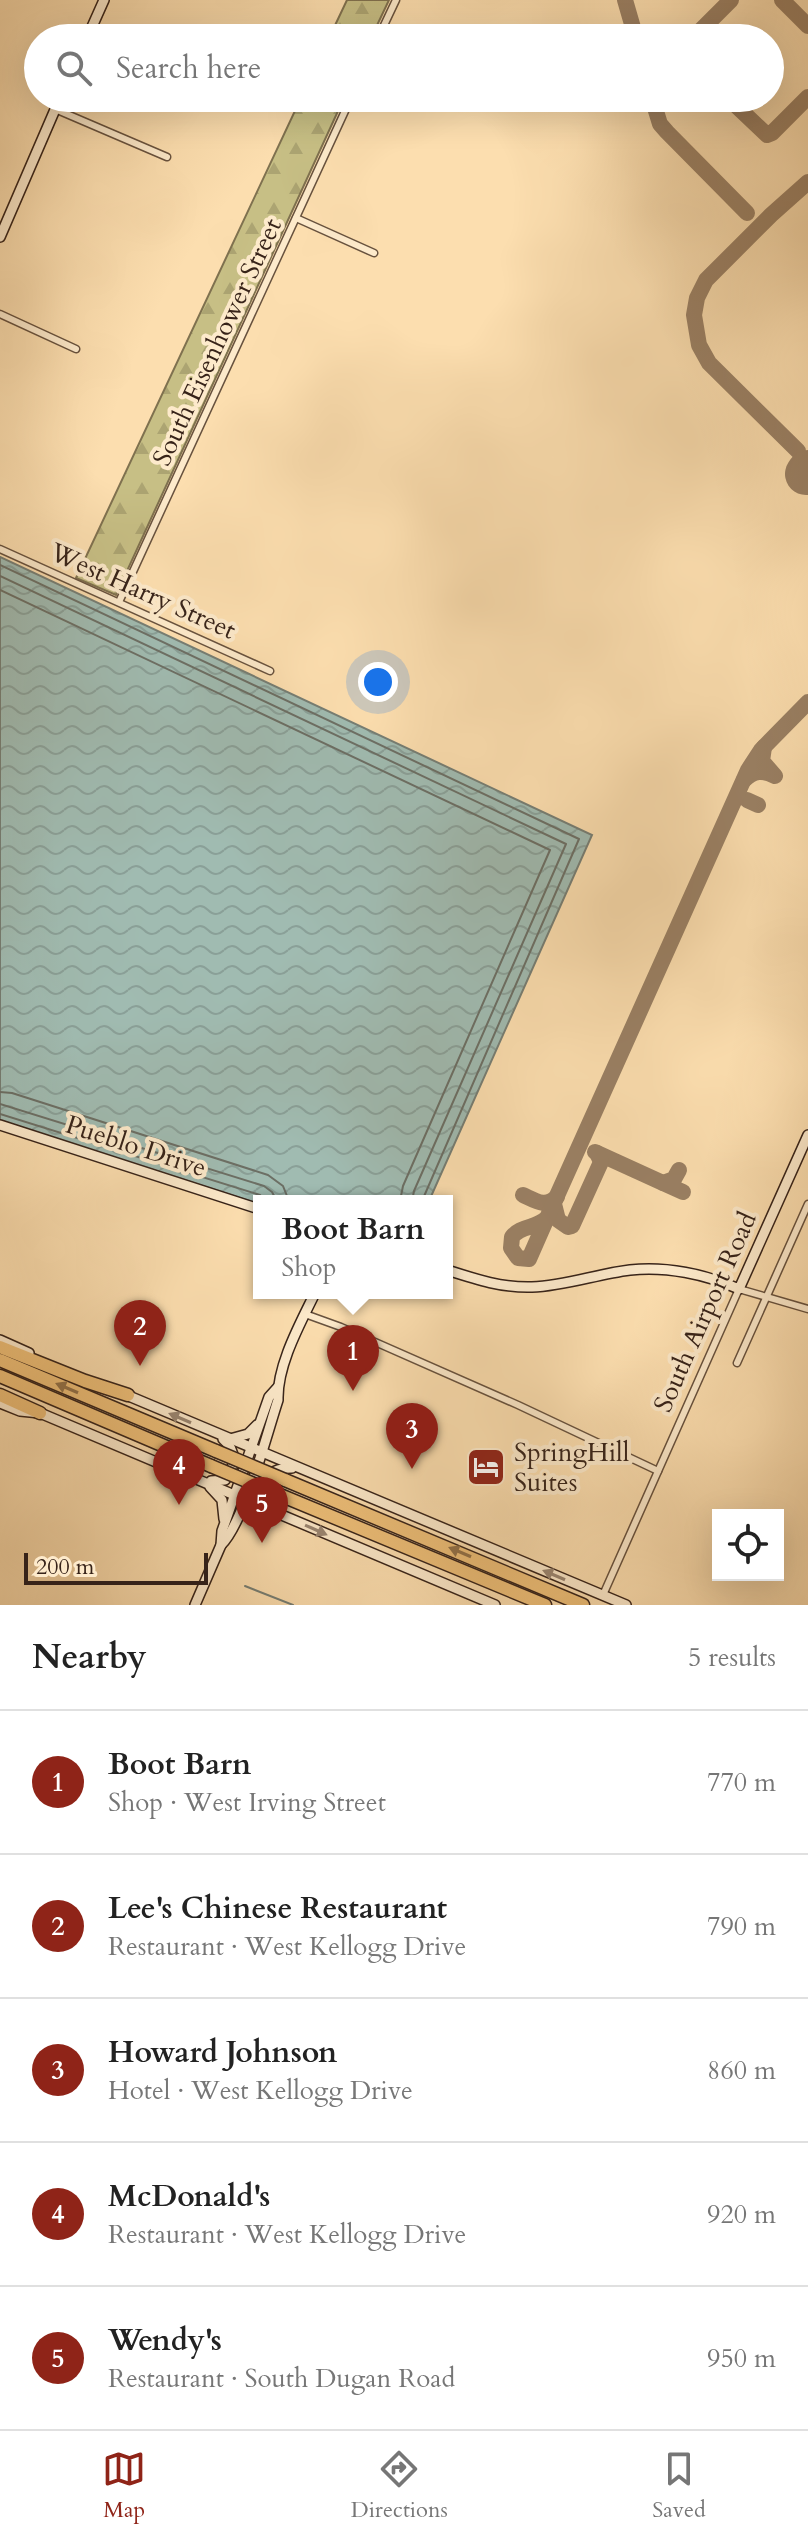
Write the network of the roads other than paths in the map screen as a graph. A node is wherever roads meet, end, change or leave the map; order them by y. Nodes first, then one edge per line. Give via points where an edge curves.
1 (104, 0) edge
2 (396, 0) edge
3 (93, 24) edge
4 (384, 24) edge
5 (54, 112) edge
6 (62, 112) edge
7 (345, 112) edge
8 (167, 157) dead end
9 (296, 218) junction
10 (0, 237) edge
11 (374, 253) dead end
12 (0, 314) edge
13 (76, 349) dead end
14 (0, 549) edge
15 (119, 602) junction
16 (270, 671) dead end
17 (1, 1129) edge
18 (808, 1135) edge
19 (808, 1204) edge
20 (253, 1207) edge
21 (453, 1272) edge
22 (739, 1289) junction
23 (767, 1296) junction
24 (312, 1299) edge
25 (808, 1309) edge
26 (305, 1314) junction
27 (0, 1340) edge
28 (0, 1347) edge
29 (0, 1360) edge
30 (737, 1363) dead end
31 (0, 1376) edge
32 (278, 1387) junction
33 (0, 1395) edge
34 (128, 1395) junction
35 (0, 1403) edge
36 (40, 1413) junction
37 (263, 1415) junction
38 (269, 1427) junction
39 (215, 1433) junction
40 (230, 1439) junction
41 (256, 1450) junction
42 (282, 1461) junction
43 (300, 1468) junction
44 (658, 1471) junction
45 (188, 1476) junction
46 (208, 1484) junction
47 (240, 1498) junction
48 (268, 1509) junction
49 (227, 1530) junction
50 (603, 1595) junction
51 (195, 1605) edge
52 (495, 1605) edge
53 (545, 1605) edge
54 (583, 1605) edge
55 (626, 1605) edge

1 - 3 street
2 - 4 street
5 - 10 street
6 - 8 street
7 - 9 street, South Eisenhower Street
9 - 11 street
9 - 15 street, South Eisenhower Street
12 - 13 street
14 - 15 street, West Harry Street
15 - 16 street, West Harry Street
17 - 20 street, Pueblo Drive
18 - 22 street, South Airport Road
19 - 23 street
21 - 22 street via 532,1287 664,1269
22 - 23 street
22 - 44 street, South Airport Road
23 - 25 street
23 - 30 street
24 - 26 street
26 - 32 street
26 - 44 street
27 - 34 street
28 - 34 highway
54 -> 29 highway, bridge
31 - 53 highway, bridge
32 - 37 street
32 - 38 street
33 - 36 highway
39 -> 34 street
35 - 36 street
36 - 45 street
37 - 40 street via 248,1434
37 - 41 street
38 - 41 street
38 - 42 street via 269,1445
39 - 40 street
39 - 45 street via 232,1450 231,1473 220,1482
40 - 41 street
41 - 42 street
41 - 47 street
42 - 43 street
43 - 48 street via 274,1469 263,1480 260,1496
50 -> 43 street
44 - 50 street, South Airport Road
45 - 46 street
46 - 47 street
46 - 49 street via 222,1500
47 - 48 street
47 - 49 street
48 - 49 street via 248,1510
48 -> 52 street
49 - 51 street
50 - 55 street

